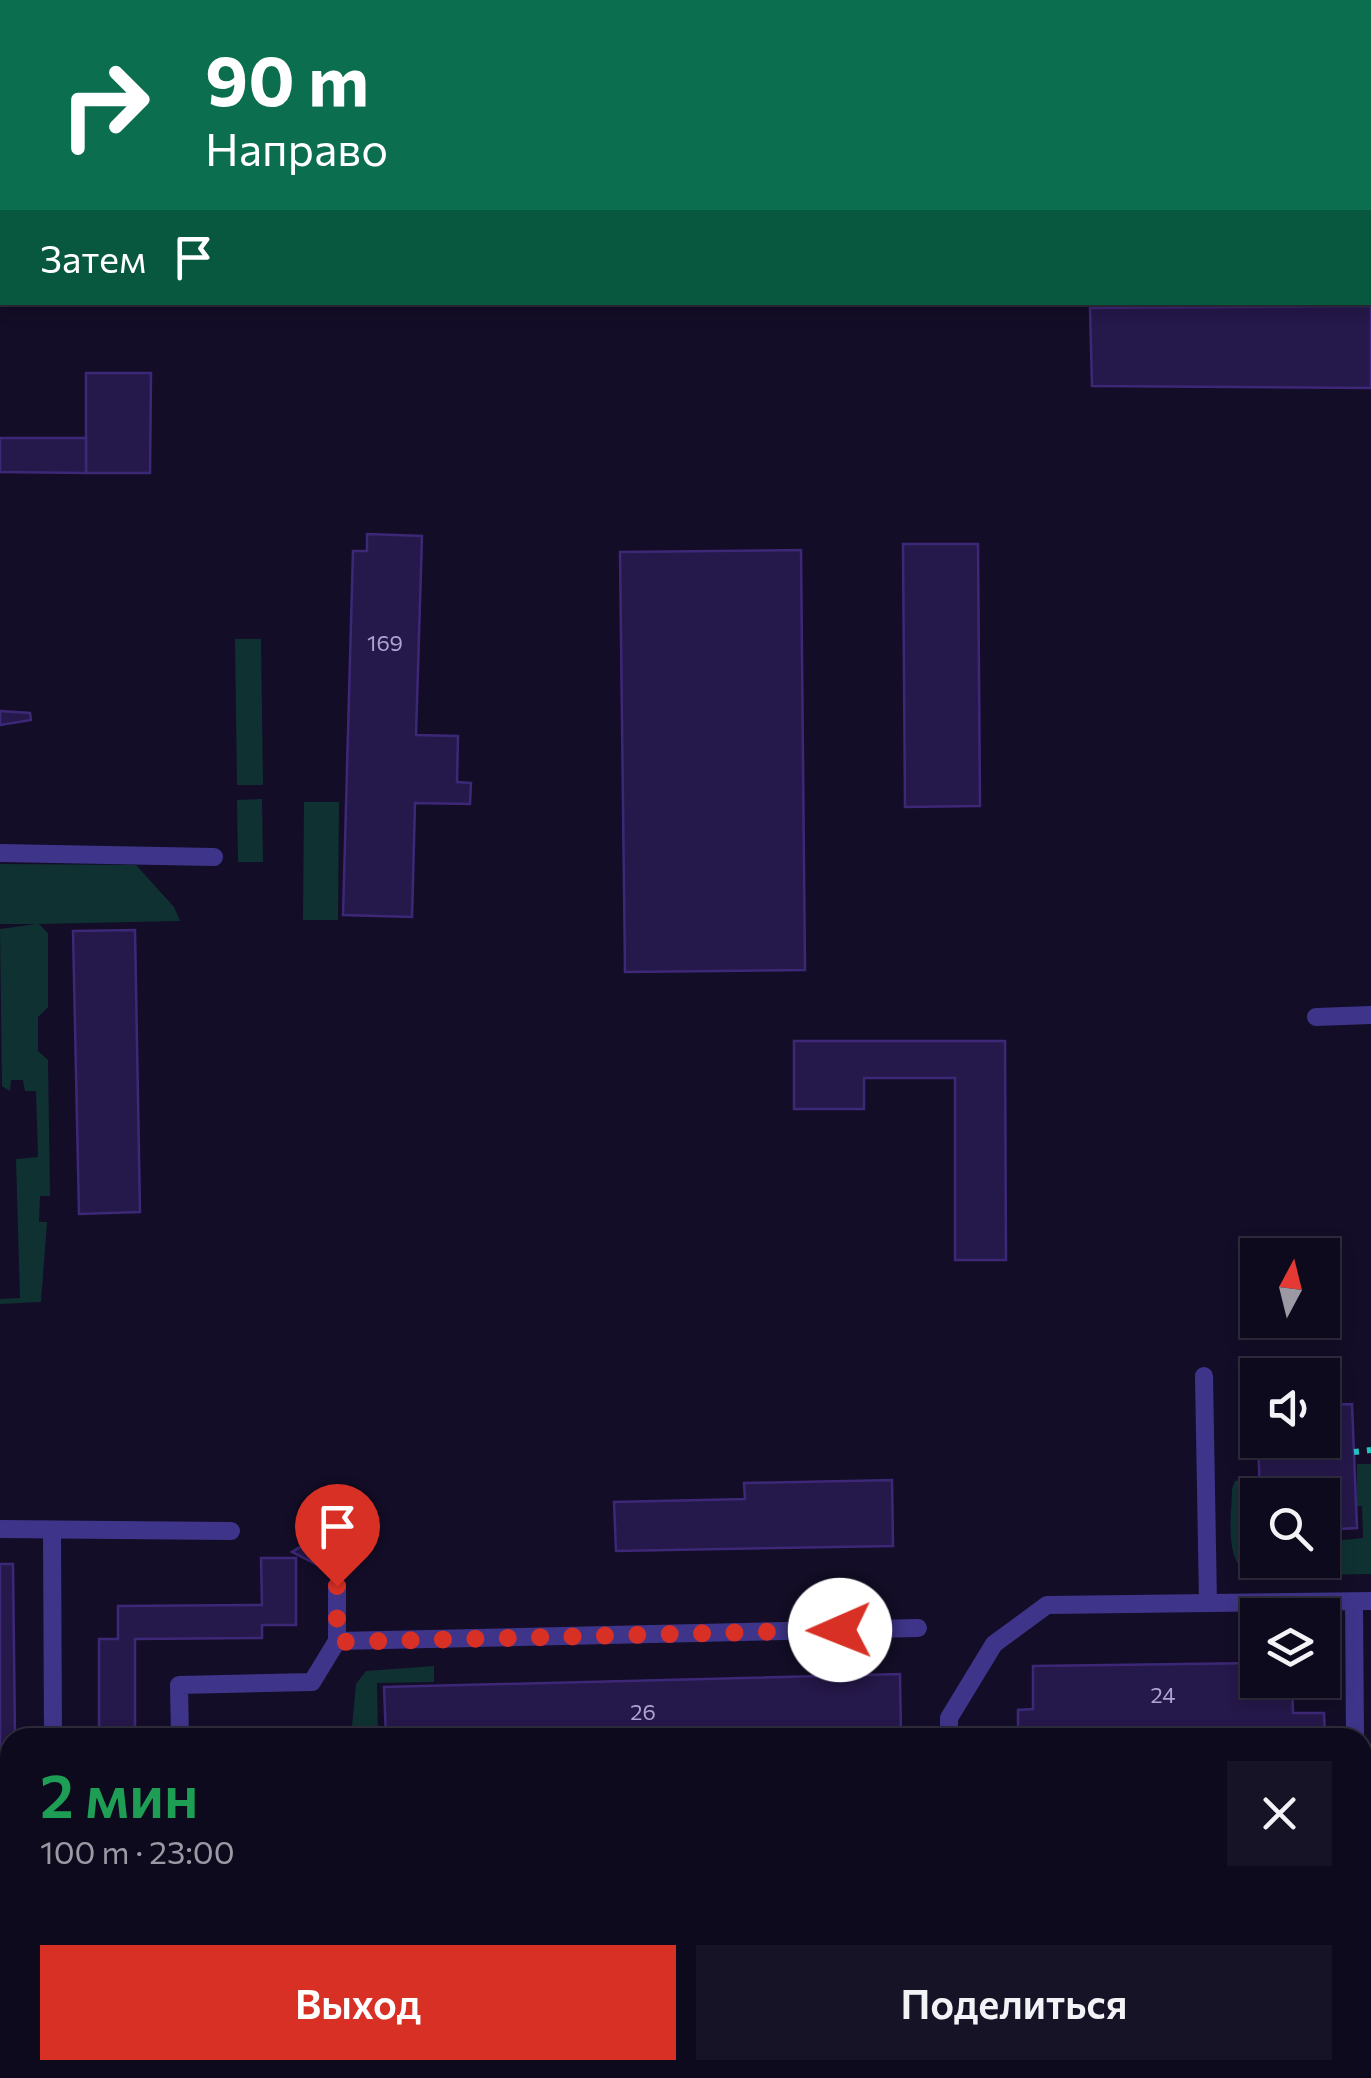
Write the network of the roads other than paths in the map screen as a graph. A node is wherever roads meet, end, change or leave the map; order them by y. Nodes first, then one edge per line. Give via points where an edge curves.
1 (0, 853) edge
2 (214, 858) dead end
3 (1371, 1015) edge
4 (1316, 1017) dead end
5 (1204, 1376) dead end
6 (0, 1529) edge
7 (52, 1530) junction
8 (231, 1532) dead end
9 (337, 1586) dead end
10 (1362, 1602) edge
11 (1208, 1603) junction
12 (918, 1628) dead end
13 (337, 1642) junction
14 (53, 1728) edge
15 (180, 1728) edge
16 (950, 1728) edge
17 (1356, 1728) edge

1 - 2 lane
3 - 4 lane
5 - 11 lane
6 - 7 lane
7 - 8 lane
7 - 14 lane
9 - 13 lane
10 - 11 lane
10 - 17 lane
11 - 16 lane via 1047,1605 994,1644
12 - 13 lane
13 - 15 lane via 312,1682 180,1685

